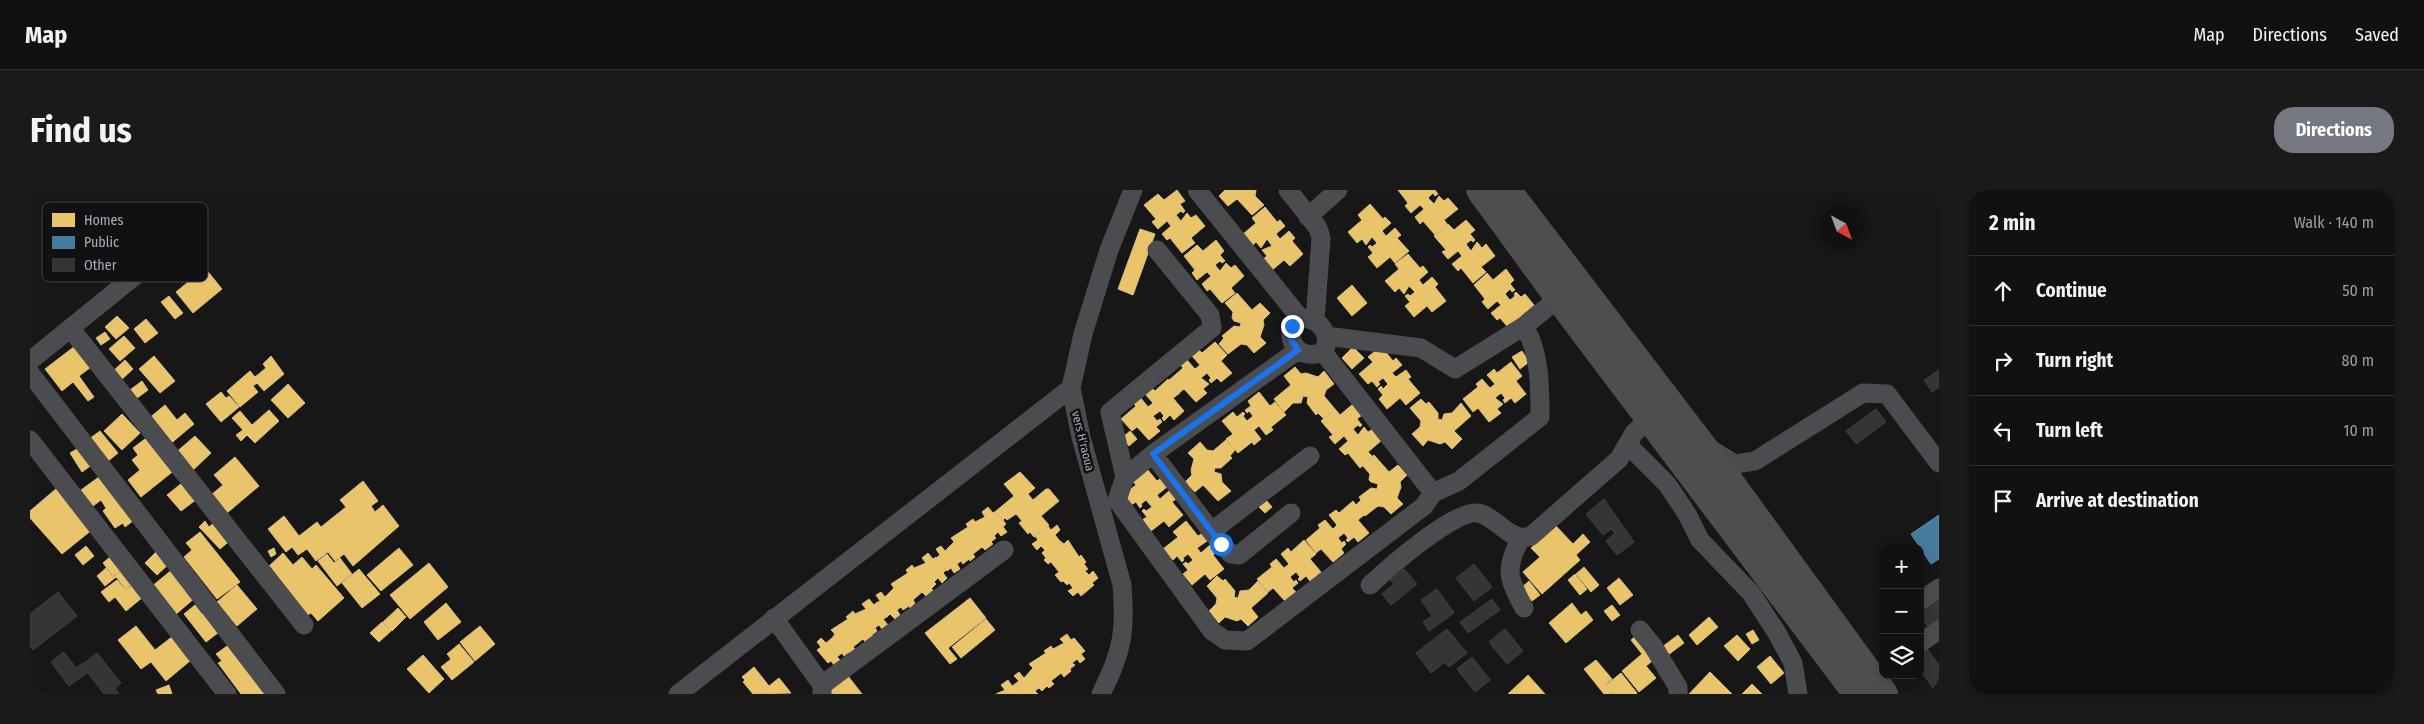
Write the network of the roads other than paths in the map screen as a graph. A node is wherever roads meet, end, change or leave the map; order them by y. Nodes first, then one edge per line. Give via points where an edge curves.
1 (1133, 190) edge
2 (1197, 190) edge
3 (1288, 190) edge
4 (1338, 190) edge
5 (1480, 190) edge
6 (1507, 190) edge
7 (1308, 217) junction
8 (1157, 250) dead end
9 (128, 282) edge
10 (1559, 298) junction
11 (1308, 319) junction
12 (1524, 326) junction
13 (71, 329) junction
14 (1325, 344) junction
15 (1298, 350) junction
16 (30, 361) edge
17 (30, 373) edge
18 (1071, 388) junction
19 (1650, 419) junction
20 (30, 440) edge
21 (1700, 443) junction
22 (1628, 445) junction
23 (1153, 454) junction
24 (1310, 456) dead end
25 (1939, 463) edge
26 (1124, 477) junction
27 (1433, 493) junction
28 (1291, 513) dead end
29 (1212, 531) junction
30 (1521, 538) junction
31 (1004, 550) dead end
32 (1370, 585) dead end
33 (1939, 588) edge
34 (1924, 597) edge
35 (1524, 608) dead end
36 (774, 618) junction
37 (304, 626) dead end
38 (1640, 630) dead end
39 (1939, 630) edge
40 (1924, 640) edge
41 (822, 689) edge
42 (682, 693) edge
43 (227, 694) edge
44 (276, 694) edge
45 (1101, 694) edge
46 (1678, 694) edge
47 (1798, 694) edge
48 (1857, 694) edge
49 (1884, 694) edge

1 - 18 street, vers H'raoua via 1109,250
2 - 11 street
3 - 7 street
4 - 7 street
5 - 10 highway
6 - 21 highway
7 - 11 street via 1318,228 1321,238
8 - 26 street via 1210,315 1212,328 1110,412
9 - 13 street
10 - 12 street
10 - 19 highway
11 - 14 street via 1322,327
11 - 15 street via 1295,321 1290,332
12 - 14 street via 1455,369 1421,348
12 - 27 street via 1531,337 1540,390 1540,417 1459,481
13 - 16 street
13 - 37 street
14 - 15 street via 1316,356
14 - 27 street
15 - 23 street
17 - 44 street
18 - 36 street
18 - 45 street, vers H'raoua via 1074,413 1122,585 1123,638
19 - 22 street via 1636,431
19 - 48 highway
20 - 43 street
21 - 25 street via 1734,464 1755,461 1863,393 1887,394
21 - 49 highway
22 - 30 street via 1619,459 1531,536
22 - 47 street via 1667,484 1700,540 1751,594 1792,663
23 - 26 street
23 - 29 street
24 - 29 street
26 - 27 street via 1117,500 1212,631 1225,640 1247,641 1424,506
28 - 29 street via 1239,555 1231,554
30 - 32 street via 1484,514 1466,514 1404,555
30 - 35 street via 1508,569
31 - 41 street
33 - 34 street
36 - 41 street
36 - 42 street
38 - 46 street via 1678,687
39 - 40 street

